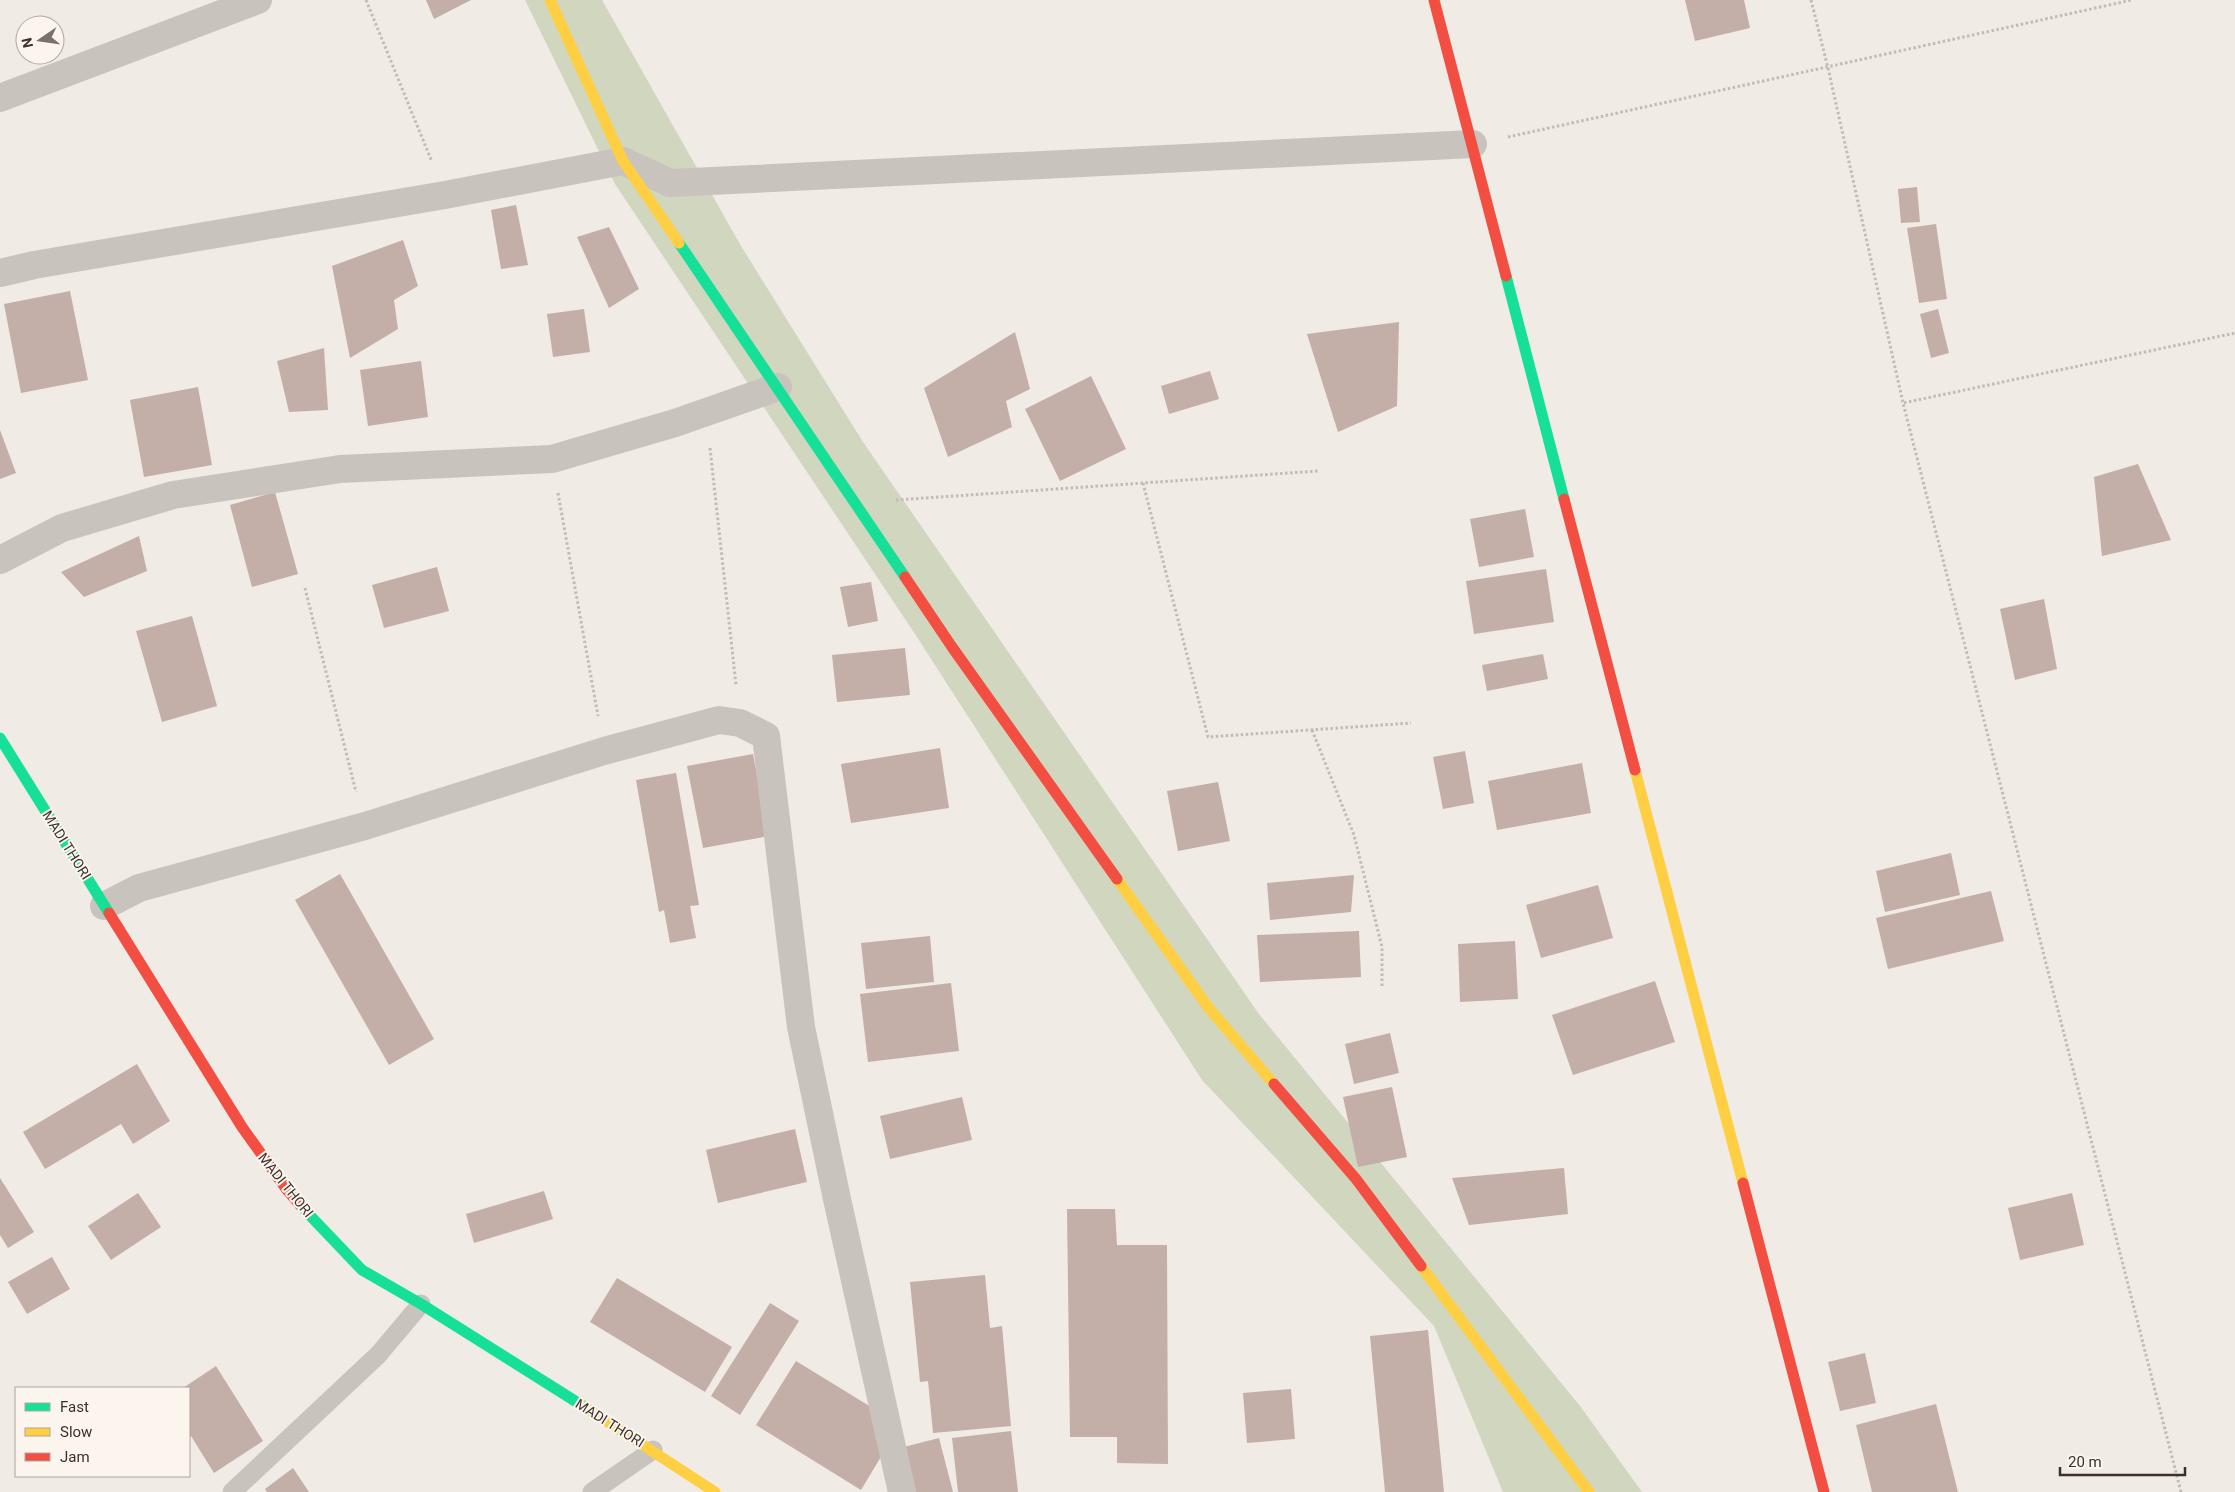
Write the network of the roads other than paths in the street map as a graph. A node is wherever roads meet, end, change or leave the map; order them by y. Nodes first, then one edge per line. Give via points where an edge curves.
1 (258, 0) edge
2 (550, 0) edge
3 (1434, 0) edge
4 (0, 98) edge
5 (1473, 144) junction
6 (623, 161) junction
7 (0, 273) edge
8 (778, 387) junction
9 (0, 560) edge
10 (0, 738) edge
11 (104, 906) junction
12 (421, 1304) junction
13 (653, 1450) junction
14 (232, 1492) edge
15 (592, 1492) edge
16 (715, 1492) edge
17 (902, 1492) edge
18 (1589, 1492) edge
19 (1824, 1492) edge

1 - 4 street
2 - 6 street
3 - 5 street
5 - 6 street via 670,183
5 - 19 street
6 - 7 street
6 - 8 street
8 - 9 street via 552,459 340,469 173,494 62,528
8 - 18 street via 952,647 1208,1006 1356,1179
10 - 11 street, MADI THORI
11 - 12 street, MADI THORI via 242,1127 286,1190 362,1270
11 - 17 street via 139,888 365,826 604,751 719,720 740,723 766,736 802,1027
12 - 13 street, MADI THORI
12 - 14 lane via 378,1355
13 - 15 lane
13 - 16 street, MADI THORI

